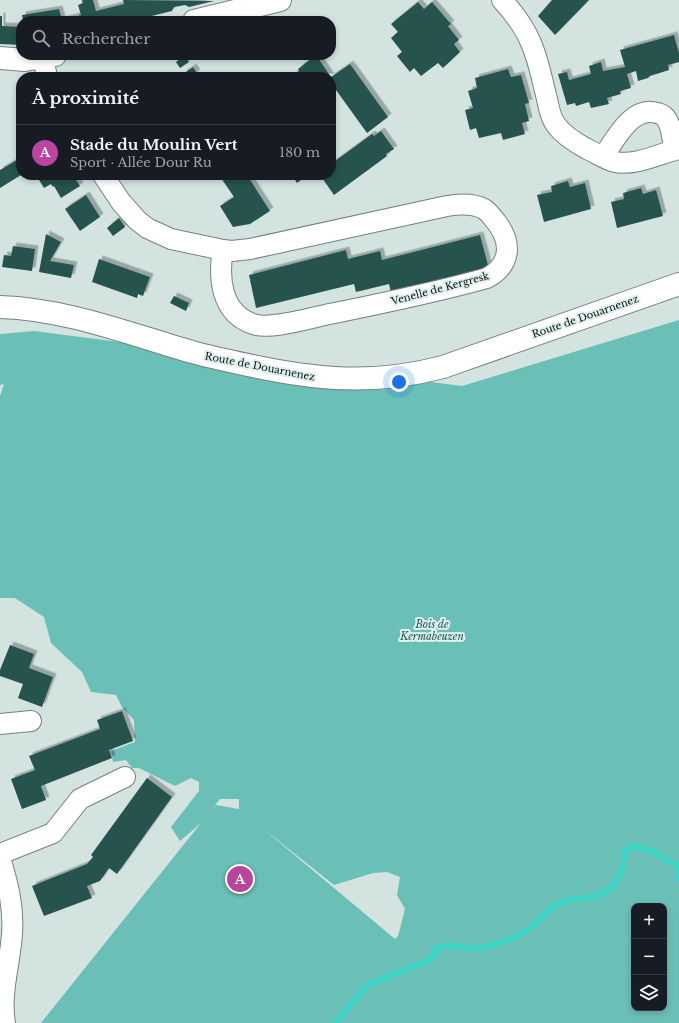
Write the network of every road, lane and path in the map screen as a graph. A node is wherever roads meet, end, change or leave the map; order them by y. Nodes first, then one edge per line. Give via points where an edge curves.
1 (280, 0) edge
2 (502, 0) edge
3 (214, 16) edge
4 (0, 58) edge
5 (16, 59) edge
6 (25, 60) edge
7 (48, 63) edge
8 (603, 157) dead end
9 (106, 180) edge
10 (223, 250) junction
11 (679, 284) edge
12 (0, 307) edge
13 (31, 721) dead end
14 (0, 724) edge
15 (125, 777) dead end
16 (0, 854) edge
17 (0, 858) edge
18 (4, 957) edge
19 (5, 1023) edge

1 - 3 main road
2 - 8 street via 519,20 531,43 555,124 573,140
4 - 5 main road
6 - 7 main road
9 - 10 street, Venelle de Kergresk via 121,202 147,228 171,239
10 - 10 street, Venelle de Kergresk via 250,248 461,204 474,206 492,216 504,233 507,251 502,267 487,278 298,321 262,326 245,321 226,299 222,288
11 - 12 main road, Route de Douarnenez via 443,366 404,375 364,379 308,376 255,366 193,352 71,317
13 - 14 street
15 - 16 street via 80,799 53,833
17 - 18 street via 11,903 12,935
18 - 19 street

